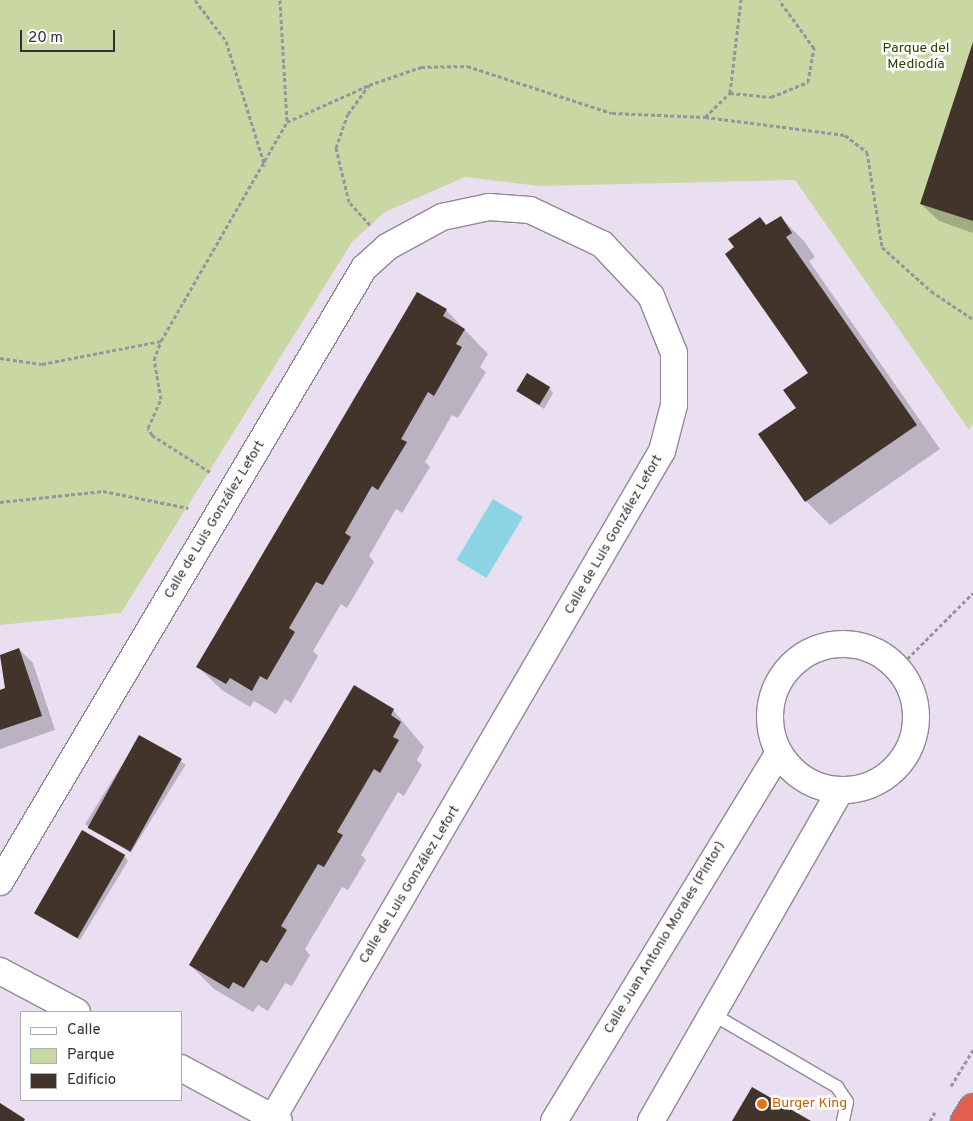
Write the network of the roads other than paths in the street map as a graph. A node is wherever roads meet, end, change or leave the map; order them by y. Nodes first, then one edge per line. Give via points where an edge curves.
1 (777, 755) junction
2 (840, 791) junction
3 (0, 882) edge
4 (0, 971) edge
5 (75, 1011) edge
6 (714, 1015) junction
7 (182, 1069) edge
8 (973, 1108) edge
9 (274, 1120) edge
10 (554, 1121) edge
11 (651, 1121) edge
12 (843, 1121) edge
13 (966, 1121) edge

1 - 2 street via 798,776
1 - 2 street via 769,713 774,689 788,668 807,653 830,645 855,645 878,652 898,668 911,688 916,712 914,737 903,759 887,777 864,788
1 - 10 street, Calle Juan Antonio Morales (Pintor)
2 - 6 street
3 - 9 street, Calle de Luis González Lefort via 364,268 387,247 442,216 489,207 530,210 602,244 651,296 674,354 674,405 655,470
4 - 5 street
6 - 11 street
6 - 12 lane via 837,1087 847,1102
7 - 9 street
8 - 13 highway

